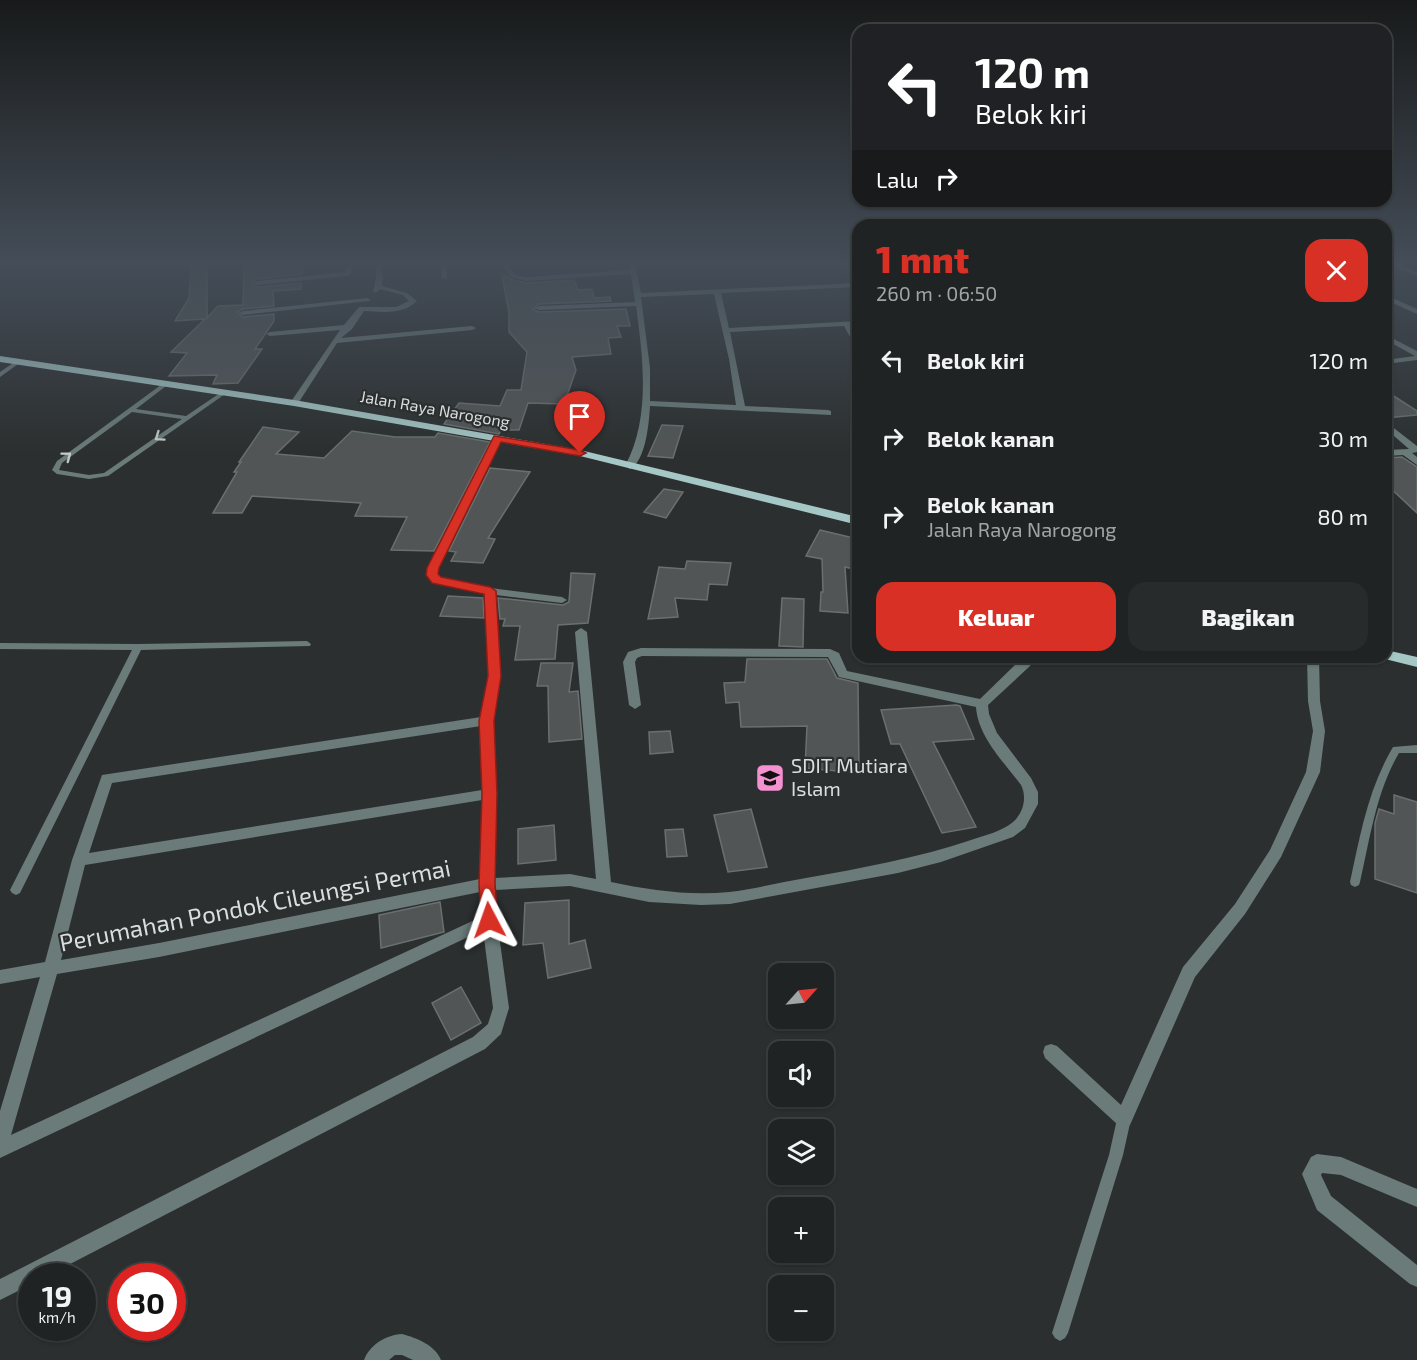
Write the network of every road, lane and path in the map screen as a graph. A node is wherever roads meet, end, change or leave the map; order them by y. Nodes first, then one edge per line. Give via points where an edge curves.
1 (344, 327) edge
2 (349, 327) edge
3 (642, 327) edge
4 (770, 327) edge
5 (472, 328) dead end
6 (727, 330) joint
7 (270, 334) dead end
8 (335, 341) junction
9 (1392, 341) edge
10 (1417, 356) edge
11 (0, 359) edge
12 (1392, 361) edge
13 (18, 362) junction
14 (0, 375) edge
15 (167, 384) junction
16 (225, 392) junction
17 (294, 403) junction
18 (646, 403) junction
19 (741, 408) junction
20 (132, 410) junction
21 (828, 413) dead end
22 (187, 418) junction
23 (1392, 430) edge
24 (498, 439) junction
25 (1410, 445) edge
26 (1392, 451) edge
27 (1417, 462) edge
28 (630, 466) junction
29 (852, 520) edge
30 (490, 591) junction
31 (562, 600) dead end
32 (581, 632) dead end
33 (307, 644) dead end
34 (0, 646) edge
35 (138, 647) junction
36 (1392, 656) edge
37 (1417, 662) edge
38 (1026, 663) edge
39 (1313, 663) edge
40 (982, 704) junction
41 (635, 705) dead end
42 (487, 721) junction
43 (1417, 749) edge
44 (489, 794) junction
45 (79, 860) junction
46 (1355, 882) dead end
47 (487, 884) junction
48 (604, 888) junction
49 (16, 890) dead end
50 (489, 920) junction
51 (51, 968) junction
52 (0, 977) edge
53 (1051, 1052) dead end
54 (1124, 1119) junction
55 (0, 1141) edge
56 (0, 1149) edge
57 (1417, 1198) edge
58 (1417, 1277) edge
59 (0, 1290) edge
60 (1060, 1333) dead end
61 (374, 1360) edge
62 (431, 1360) edge

1 - 7 street
2 - 8 street
3 - 18 street
4 - 6 street
5 - 8 street
6 - 19 street
8 - 17 street
9 - 10 street
10 - 12 street
11 - 13 main road, Jalan Raya Narogong
13 - 14 lane
13 - 15 main road, Jalan Raya Narogong
15 - 16 main road, Jalan Raya Narogong
15 - 20 lane
16 - 17 main road, Jalan Raya Narogong
16 - 22 lane
17 - 24 main road, Jalan Raya Narogong
18 - 19 street
18 - 28 street via 636,458
19 - 21 street
20 - 22 lane
22 -> 20 lane via 106,475 89,477 55,470 59,462
23 - 25 street
24 - 28 main road, Jalan Raya Narogong
24 - 30 street via 432,575 437,580
25 - 26 street
25 - 27 street
28 - 29 main road, Jalan Raya Narogong
30 - 31 street
30 - 42 street via 495,676
32 - 48 street
33 - 35 lane
34 - 35 lane
35 - 49 lane
36 - 37 main road
38 - 40 street
39 - 54 street via 1319,731 1313,772 1276,853 1240,909 1189,972
40 - 41 street via 843,674 830,653 641,652 632,655 629,662
40 - 48 street, Perumahan Pondok Cileungsi Permai via 986,726 1031,792 1026,816 1008,833 898,867 730,898 679,900
42 - 44 street
42 - 45 street via 107,779
43 - 46 lane via 1396,750 1389,760 1371,812
44 - 45 street
44 - 47 street
45 - 51 street
47 - 48 street, Perumahan Pondok Cileungsi Permai via 570,880
47 - 50 street
47 - 51 street, Perumahan Pondok Cileungsi Permai
50 - 56 street
50 - 59 street via 501,1008 495,1029 479,1043
51 - 52 street, Perumahan Pondok Cileungsi Permai
51 - 55 street
53 - 54 street
54 - 60 lane
57 - 58 street via 1341,1166 1317,1163 1311,1174 1324,1203
61 - 62 street via 383,1349 396,1344 407,1344

